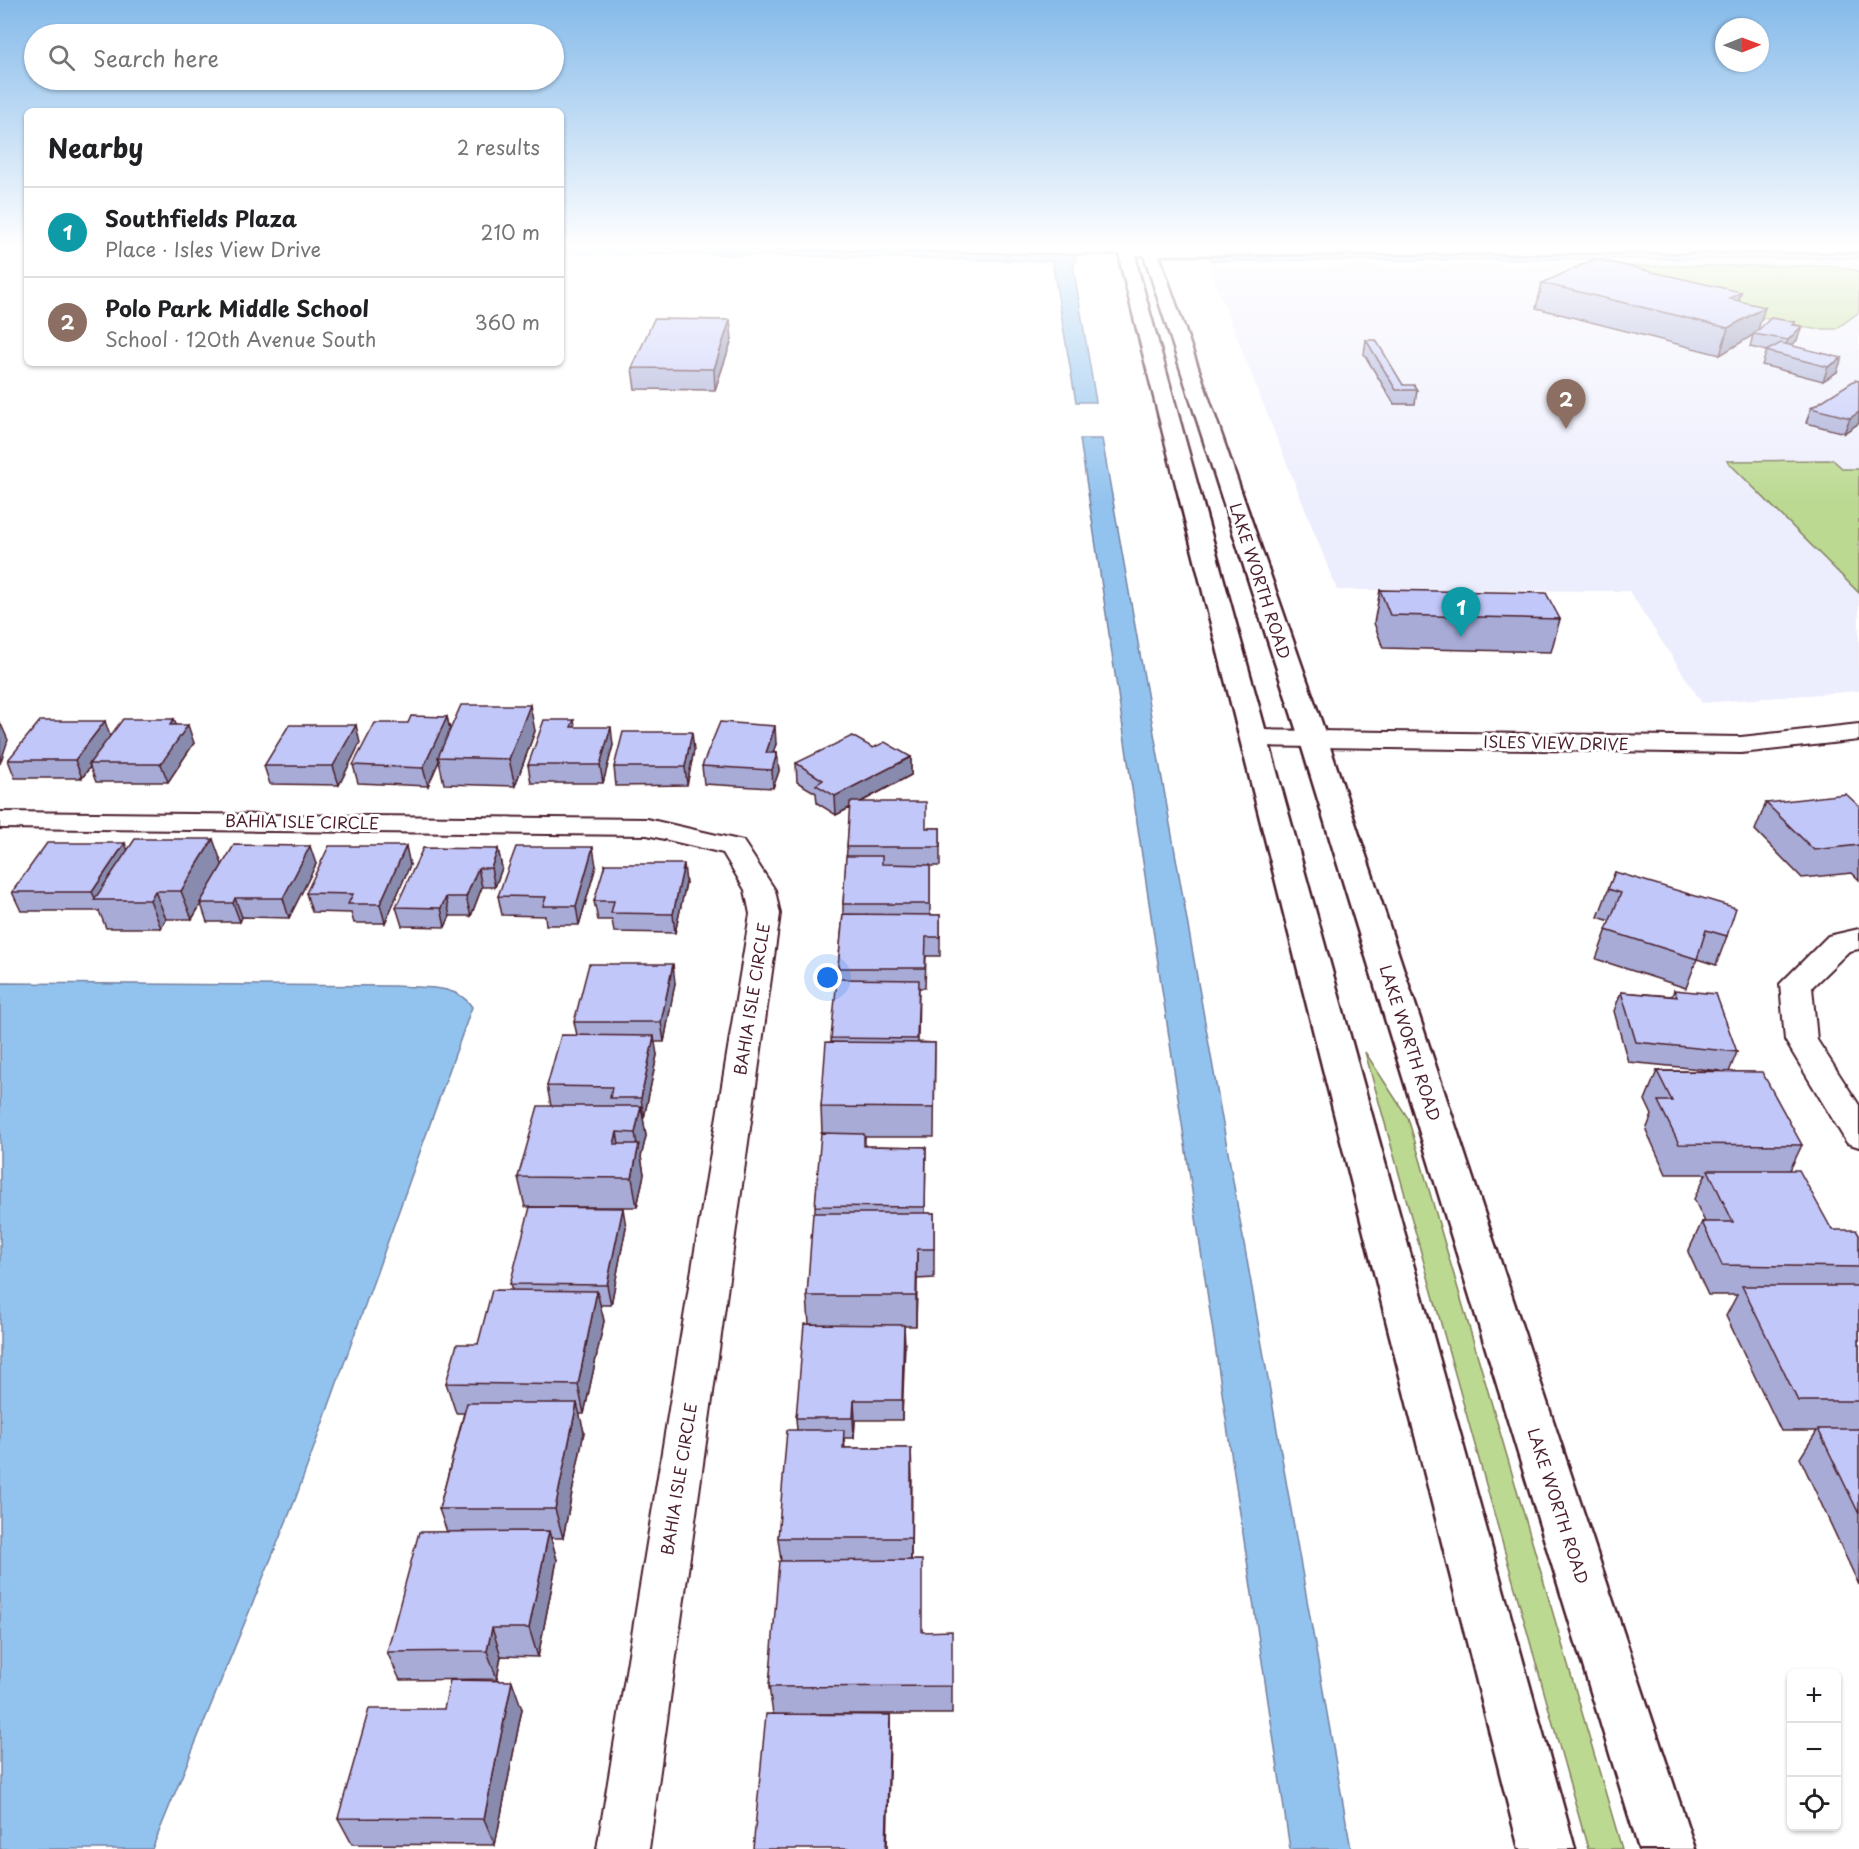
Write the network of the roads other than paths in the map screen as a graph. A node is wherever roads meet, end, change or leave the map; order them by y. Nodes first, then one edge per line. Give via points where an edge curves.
1 (1147, 330) edge
2 (1168, 330) edge
3 (1859, 732) edge
4 (1253, 738) junction
5 (1314, 741) junction
6 (0, 820) edge
7 (1859, 939) edge
8 (1859, 1134) edge
9 (623, 1849) edge
10 (1547, 1849) edge
11 (1667, 1849) edge

1 - 4 street
2 - 5 street, LAKE WORTH ROAD
3 - 5 street, ISLES VIEW DRIVE via 1740,745
4 - 5 street, ISLES VIEW DRIVE
4 - 10 street
5 - 11 street, LAKE WORTH ROAD
6 - 9 street, BAHIA ISLE CIRCLE via 647,827 733,847 760,890 765,914
7 - 8 street via 1839,943 1796,984 1801,1040

